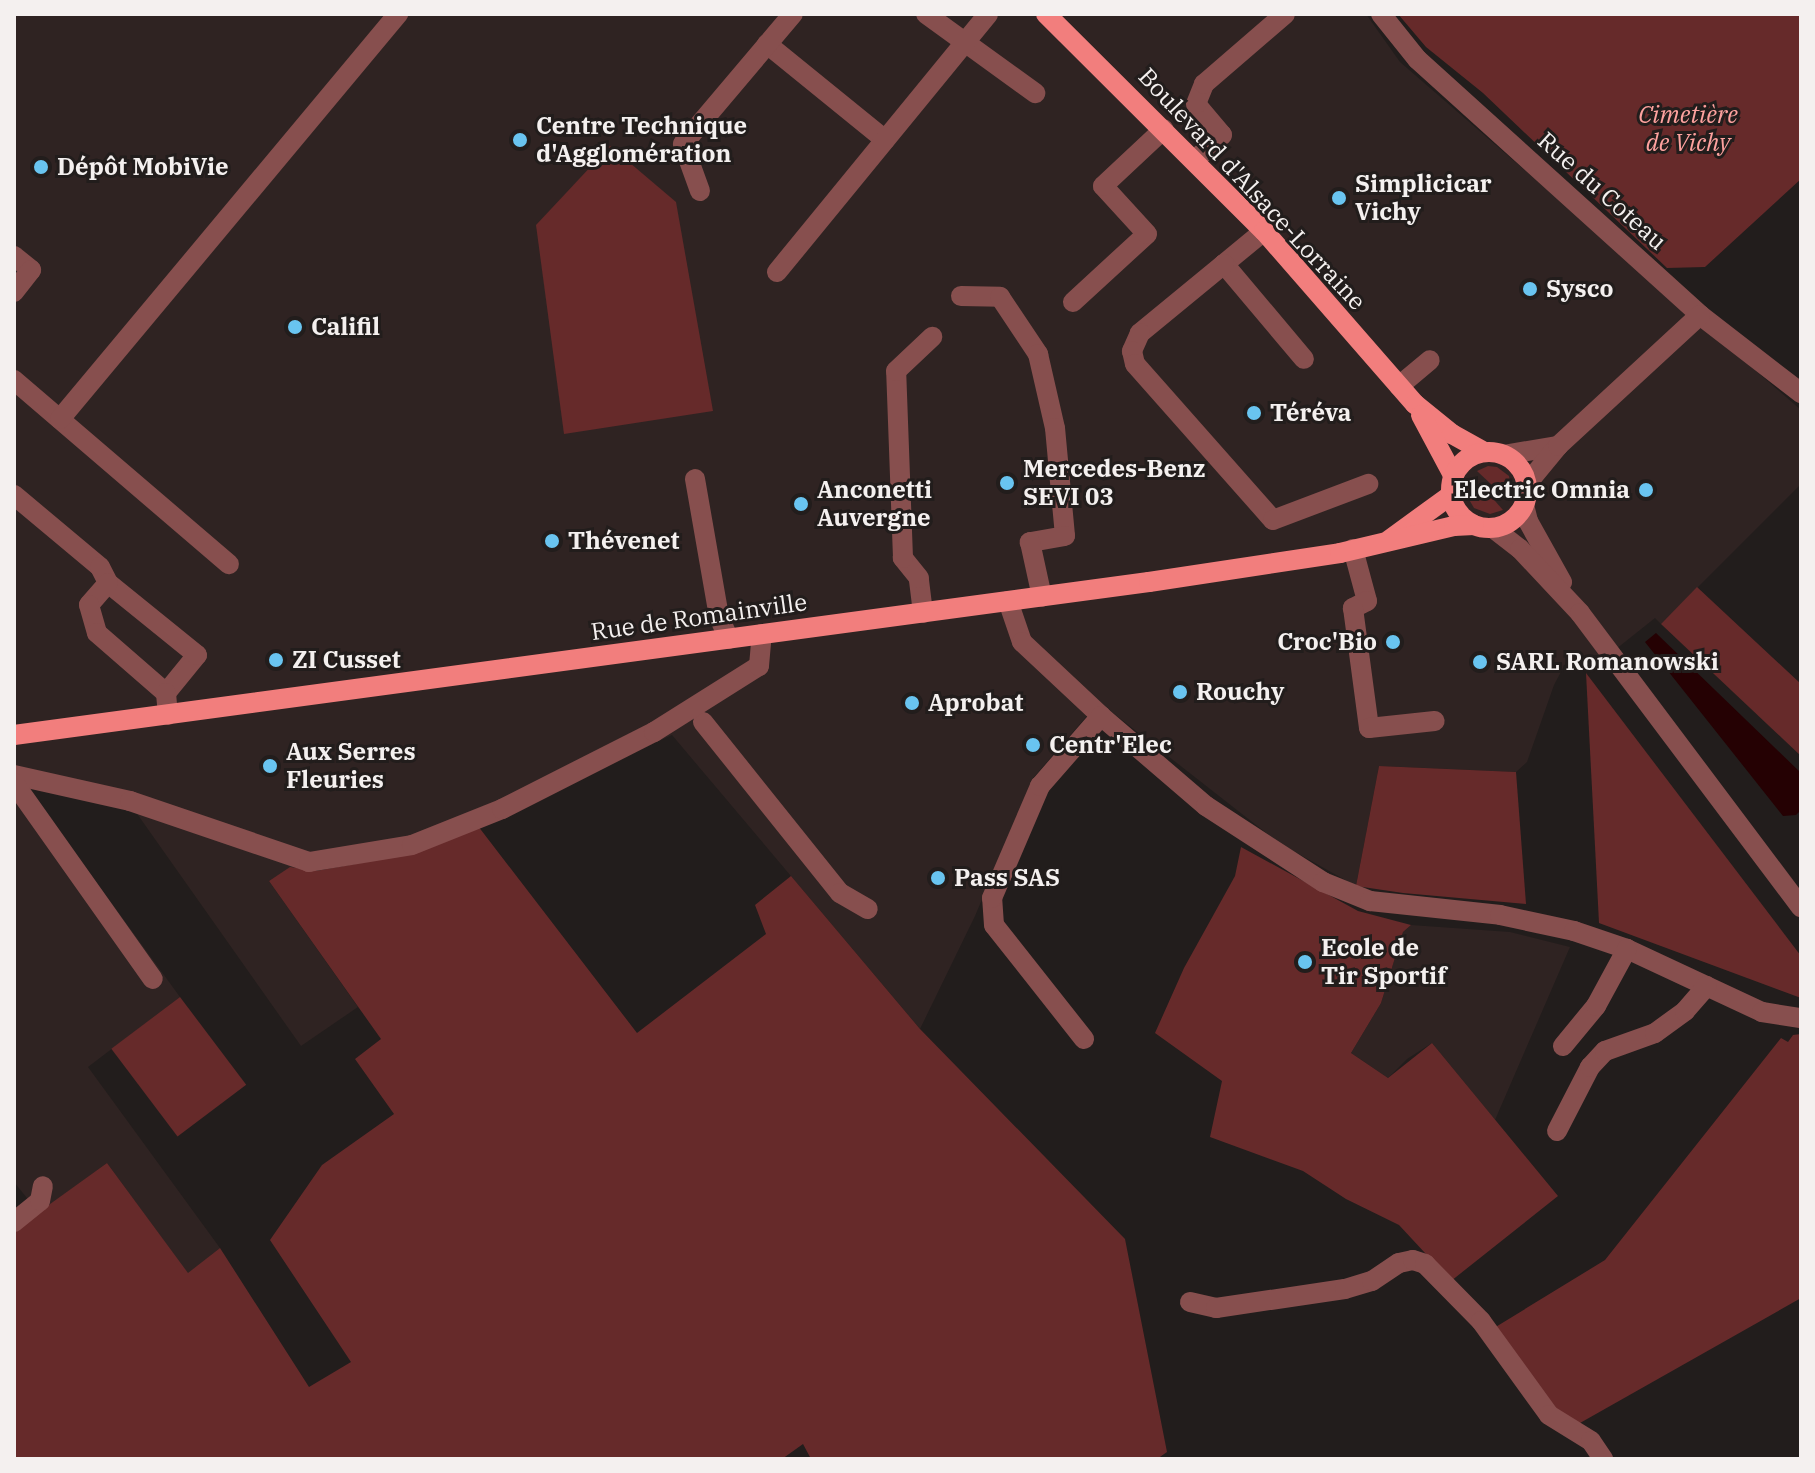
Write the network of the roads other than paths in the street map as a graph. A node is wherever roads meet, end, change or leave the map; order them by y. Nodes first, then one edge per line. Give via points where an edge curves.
1 (398, 14) edge
2 (793, 14) edge
3 (926, 14) edge
4 (988, 14) edge
5 (1046, 14) edge
6 (1285, 14) edge
7 (1381, 14) edge
8 (767, 44) junction
9 (964, 45) junction
10 (1035, 93) dead end
11 (1164, 129) junction
12 (885, 140) junction
13 (1195, 160) junction
14 (700, 191) dead end
15 (1264, 231) junction
16 (14, 256) edge
17 (1224, 264) junction
18 (777, 272) dead end
19 (14, 292) edge
20 (961, 296) dead end
21 (1073, 302) dead end
22 (1700, 315) junction
23 (932, 337) dead end
24 (1304, 359) dead end
25 (1430, 360) dead end
26 (14, 380) edge
27 (1399, 386) junction
28 (1801, 393) edge
29 (1415, 404) junction
30 (60, 419) junction
31 (1558, 446) junction
32 (1494, 453) junction
33 (695, 479) dead end
34 (1368, 484) dead end
35 (1452, 485) junction
36 (14, 495) edge
37 (1525, 495) junction
38 (1483, 526) junction
39 (1389, 540) junction
40 (1353, 549) junction
41 (229, 564) dead end
42 (108, 583) junction
43 (1042, 597) junction
44 (1008, 601) junction
45 (923, 613) junction
46 (1583, 617) junction
47 (762, 634) junction
48 (729, 639) junction
49 (166, 693) junction
50 (168, 715) junction
51 (1101, 716) junction
52 (1435, 721) dead end
53 (703, 722) dead end
54 (14, 735) edge
55 (14, 775) edge
56 (14, 783) edge
57 (1801, 907) edge
58 (868, 909) dead end
59 (1627, 949) junction
60 (153, 979) dead end
61 (1707, 986) junction
62 (1801, 1018) edge
63 (1084, 1039) dead end
64 (1563, 1046) dead end
65 (1557, 1131) dead end
66 (43, 1186) dead end
67 (14, 1222) edge
68 (1190, 1302) dead end
69 (1603, 1459) edge

1 - 30 street
2 - 8 street
3 - 9 street
4 - 9 street
5 - 11 main road, Boulevard d'Alsace-Lorraine
6 - 13 street via 1204,84 1196,104 1222,135
7 - 22 street, Rue du Coteau via 1417,59
8 - 12 street
8 - 14 street via 683,144
9 - 10 street
9 - 12 street
11 - 13 main road, Boulevard d'Alsace-Lorraine
11 - 21 street via 1103,186 1147,234
12 - 18 street
13 - 15 main road, Boulevard d'Alsace-Lorraine
15 - 17 street
15 - 27 main road, Boulevard d'Alsace-Lorraine
16 - 19 street via 31,270
17 - 24 street
17 - 34 street via 1140,333 1132,351 1135,364 1273,520
20 - 43 street via 1000,297 1038,354 1055,428 1065,536 1030,542
22 - 28 street, Rue du Coteau
22 - 31 street
23 - 45 street via 896,371 903,558 919,578
25 - 27 street
26 - 30 street
27 - 29 main road, Boulevard d'Alsace-Lorraine
29 - 32 main road, Boulevard d'Alsace-Lorraine via 1452,434
29 - 35 main road, Boulevard d'Alsace-Lorraine
30 - 41 street
31 - 32 street
31 - 37 street
32 - 35 main road via 1465,459
32 - 37 main road via 1519,467
33 - 48 street via 719,617
35 - 38 main road via 1458,513
35 - 39 main road, Rue de Romainville
36 - 42 street via 100,567
37 - 38 main road via 1512,520
37 - 46 street via 1536,537
38 - 39 main road, Rue de Romainville
38 - 46 street via 1520,549
39 - 40 main road, Rue de Romainville
40 - 43 main road, Rue de Romainville
40 - 52 street via 1367,601 1353,608 1369,728
42 - 49 street via 89,605 97,633
42 - 49 street via 197,655
43 - 44 main road, Rue de Romainville
44 - 45 main road, Rue de Romainville
44 - 51 street via 1022,642
45 - 47 main road, Rue de Romainville
46 - 57 street
47 - 48 main road, Rue de Romainville
47 - 55 street via 759,666 654,732 502,809 412,845 309,862 130,801
48 - 50 main road, Rue de Romainville
49 - 50 street
50 - 54 main road, Rue de Romainville
51 - 59 street via 1206,806 1350,895 1397,906 1528,920
51 - 63 street via 1040,786 992,898 994,925
53 - 58 street via 840,893
56 - 60 street
59 - 61 street
59 - 64 street via 1596,1006
61 - 62 street via 1762,1012
61 - 65 street via 1655,1033 1605,1051 1590,1067
66 - 67 street via 40,1201
68 - 69 street via 1216,1308 1345,1289 1372,1281 1399,1263 1425,1264 1481,1321 1549,1415 1591,1441

